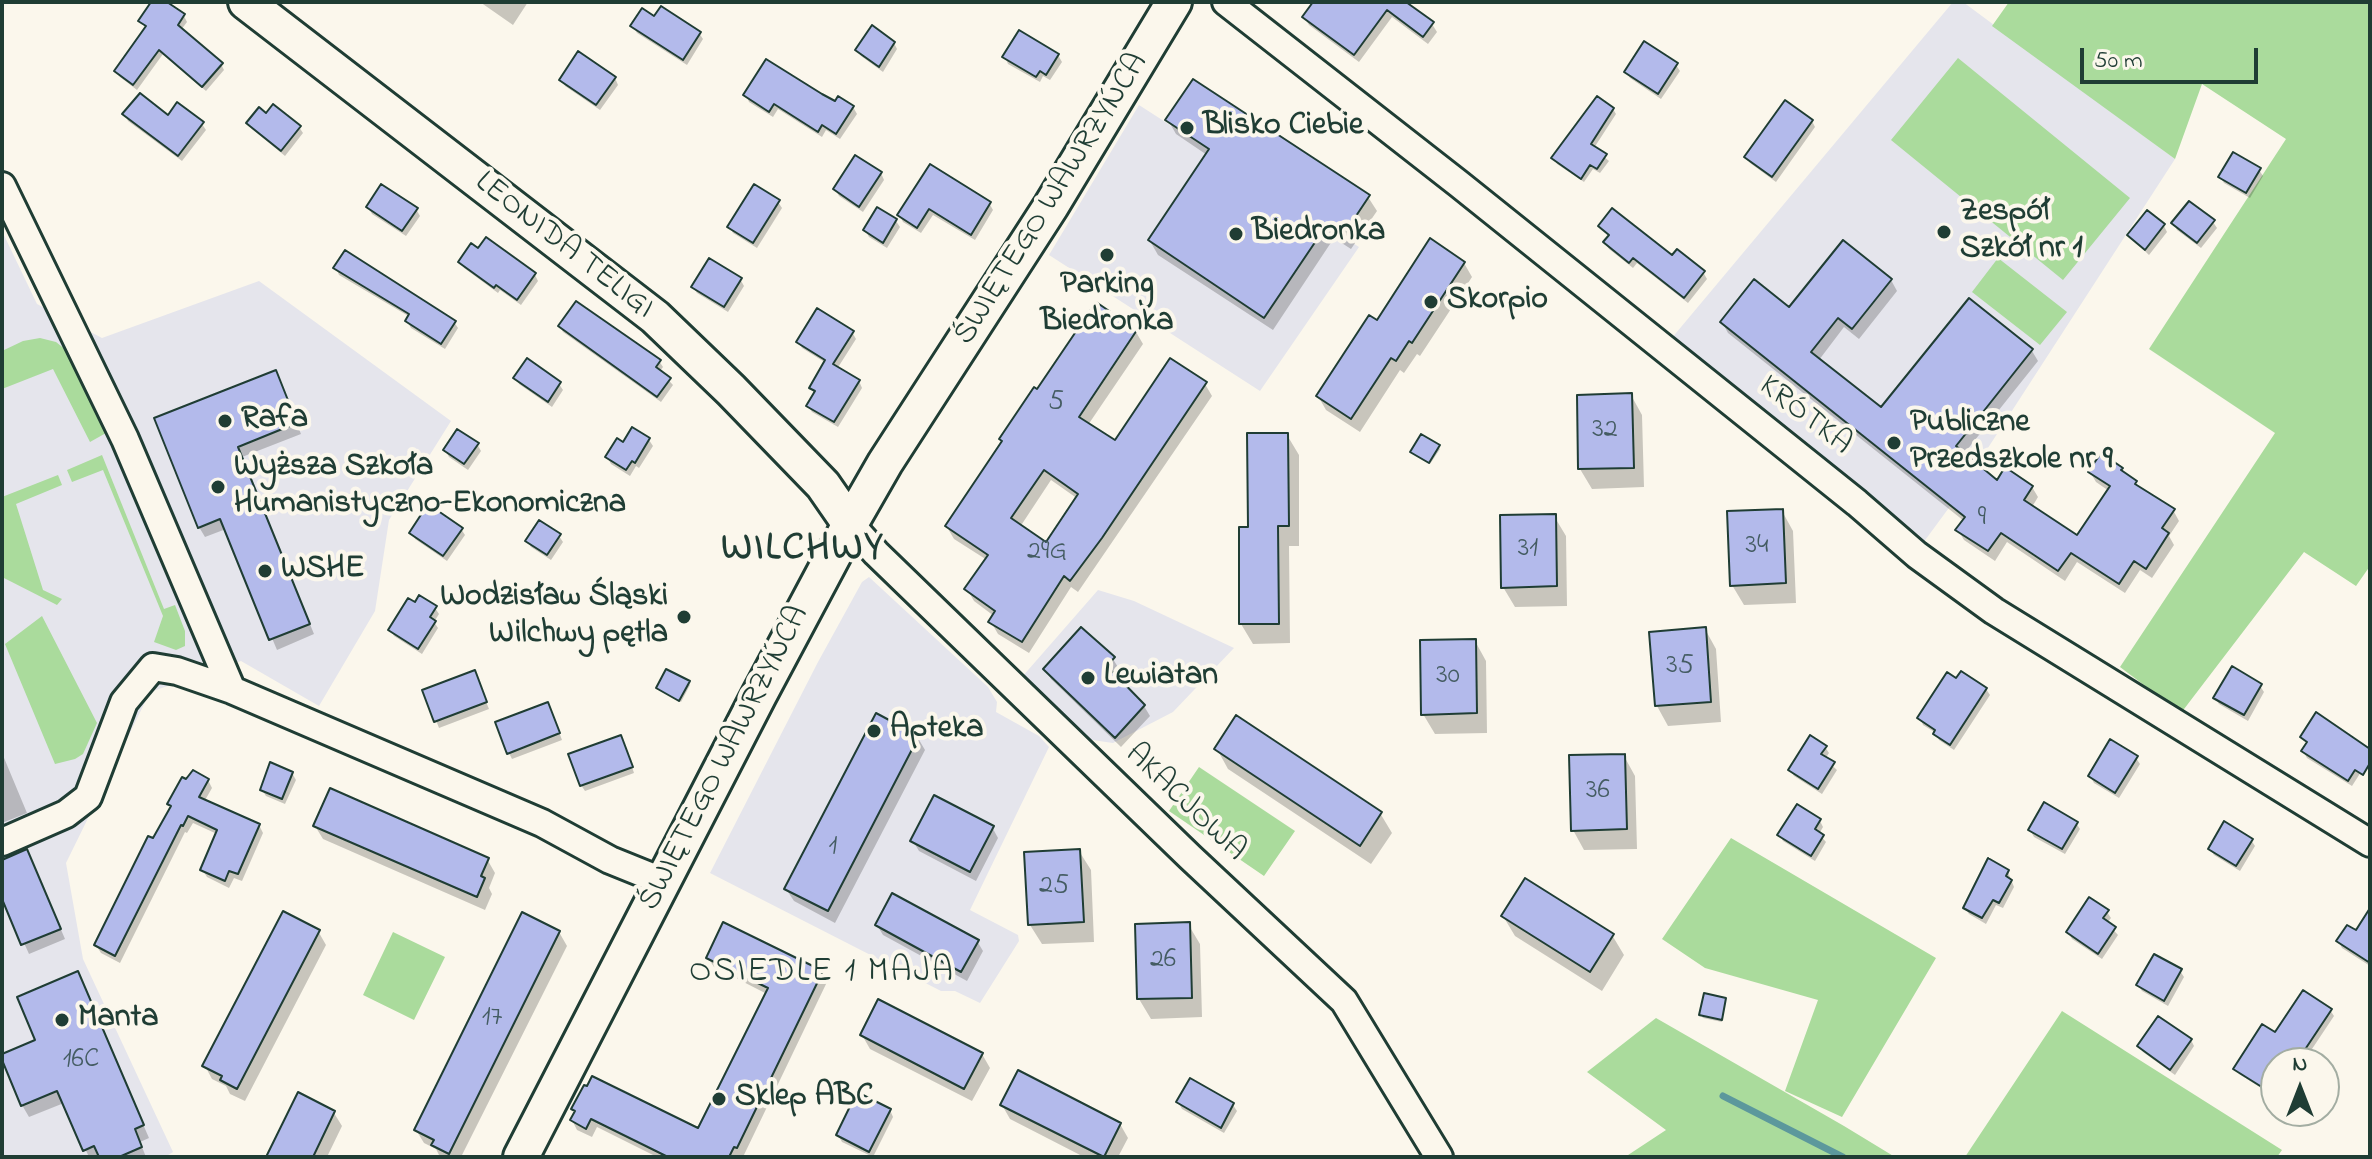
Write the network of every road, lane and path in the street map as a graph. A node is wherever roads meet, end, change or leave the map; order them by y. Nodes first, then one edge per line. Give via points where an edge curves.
1 (246, 2) edge
2 (1174, 2) edge
3 (1226, 2) edge
4 (2, 186) edge
5 (850, 524) junction
6 (232, 690) junction
7 (2, 842) edge
8 (2370, 843) edge
9 (662, 881) junction
10 (521, 1157) edge
11 (1439, 1157) edge

1 - 5 street, LEONIDA TELIGI via 655,317 823,485
2 - 5 street, ŚWIĘTEGO WAWRZYŃCA
3 - 8 street, KRÓTKA via 1917,555 1994,611
4 - 6 street via 125,439
5 - 9 street, ŚWIĘTEGO WAWRZYŃCA
5 - 11 street, AKACJOWA via 1168,837 1344,1001
6 - 7 street via 153,667 124,702 88,797 66,814
6 - 9 street via 542,823
9 - 10 street, ŚWIĘTEGO WAWRZYŃCA

